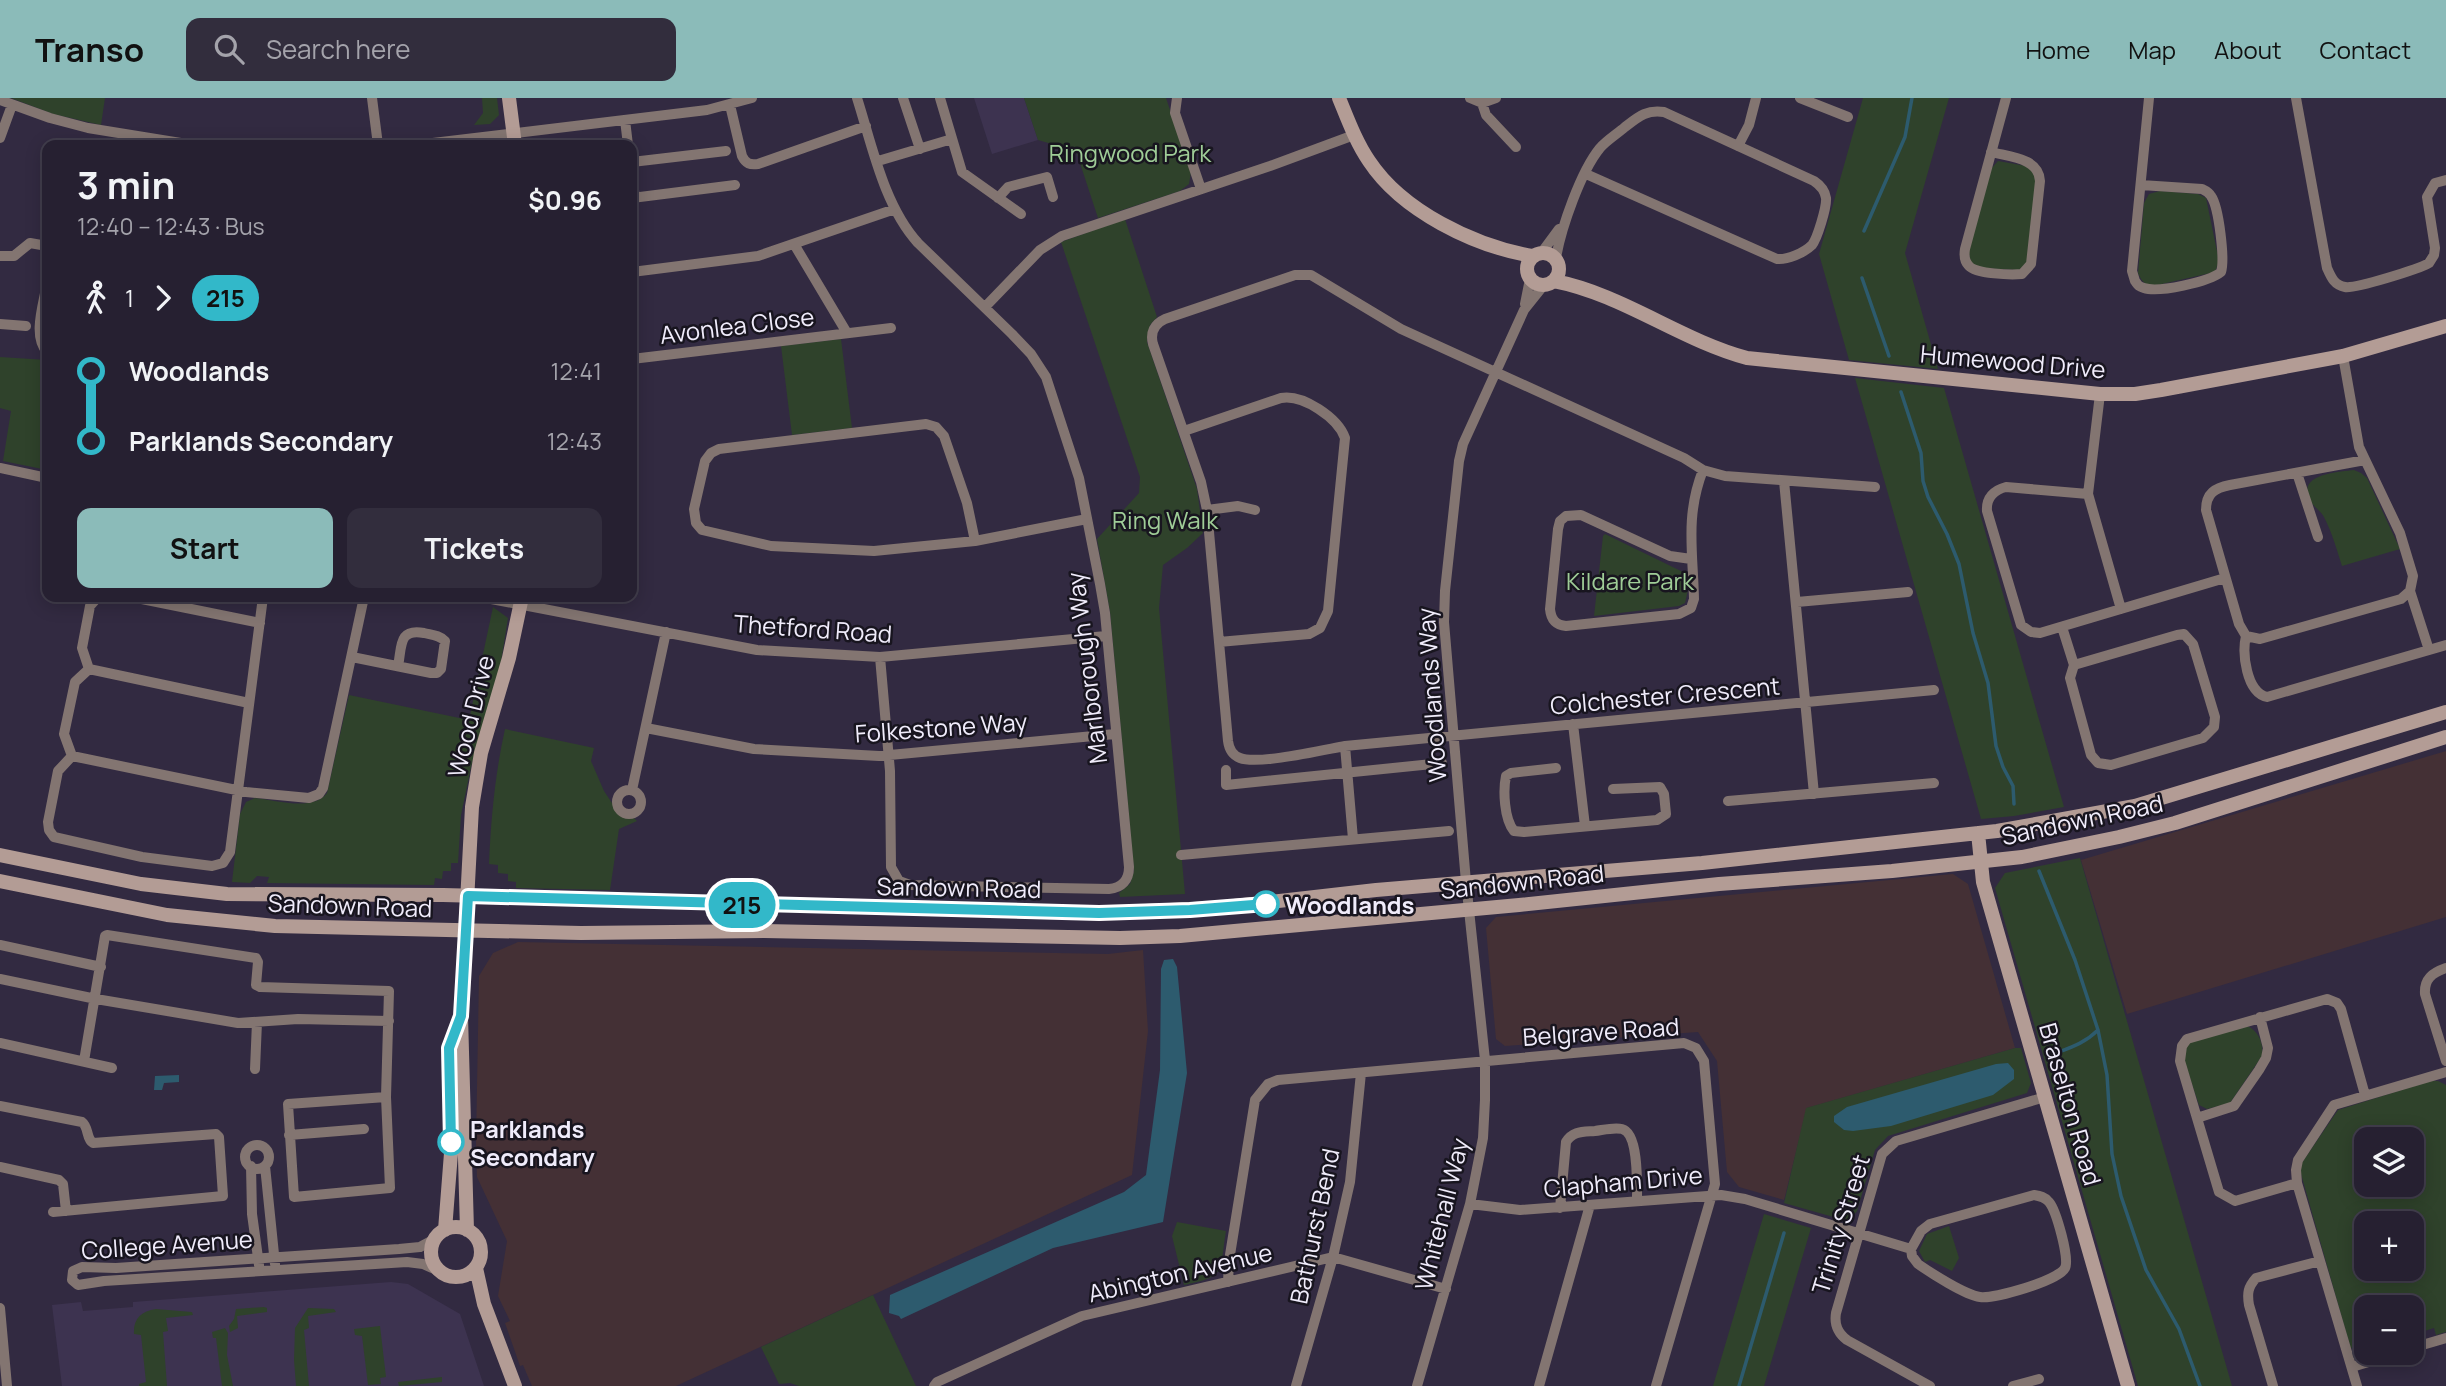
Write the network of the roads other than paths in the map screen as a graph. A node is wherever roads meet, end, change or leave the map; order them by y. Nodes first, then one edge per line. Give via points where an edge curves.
1 (372, 98) edge
2 (509, 98) edge
3 (752, 98) edge
4 (857, 98) edge
5 (903, 98) edge
6 (940, 98) edge
7 (1177, 98) edge
8 (1339, 98) edge
9 (1470, 98) edge
10 (1496, 98) edge
11 (1756, 98) edge
12 (1800, 98) edge
13 (2007, 98) edge
14 (2149, 98) edge
15 (2296, 98) edge
16 (0, 100) edge
17 (1482, 103) junction
18 (12, 105) junction
19 (730, 105) junction
20 (1848, 117) dead end
21 (625, 120) junction
22 (866, 126) junction
23 (1354, 135) junction
24 (0, 138) edge
25 (514, 139) edge
26 (952, 139) junction
27 (162, 140) edge
28 (377, 140) edge
29 (627, 140) edge
30 (1738, 146) junction
31 (1516, 147) dead end
32 (920, 149) junction
33 (726, 150) dead end
34 (1991, 152) junction
35 (637, 161) edge
36 (878, 161) junction
37 (1586, 174) junction
38 (2446, 180) edge
39 (735, 185) dead end
40 (2141, 186) junction
41 (1201, 189) junction
42 (637, 197) edge
43 (1053, 197) dead end
44 (998, 198) junction
45 (895, 209) junction
46 (1021, 214) dead end
47 (794, 244) junction
48 (42, 245) edge
49 (0, 256) edge
50 (1543, 269) junction
51 (637, 271) edge
52 (985, 307) junction
53 (42, 319) edge
54 (0, 324) edge
55 (26, 326) dead end
56 (2446, 326) edge
57 (891, 328) dead end
58 (847, 333) junction
59 (42, 345) edge
60 (2343, 356) junction
61 (637, 358) edge
62 (1495, 372) junction
63 (2101, 394) junction
64 (1184, 431) junction
65 (2365, 460) junction
66 (0, 468) edge
67 (1703, 470) junction
68 (2297, 473) junction
69 (42, 477) edge
70 (1784, 481) junction
71 (1875, 487) dead end
72 (2088, 494) junction
73 (1207, 510) junction
74 (1255, 510) dead end
75 (1087, 519) junction
76 (2318, 537) dead end
77 (975, 541) junction
78 (1691, 559) junction
79 (2225, 578) junction
80 (2410, 592) junction
81 (1908, 593) dead end
82 (94, 602) edge
83 (157, 602) edge
84 (262, 602) edge
85 (363, 602) edge
86 (521, 602) edge
87 (526, 602) edge
88 (1797, 602) junction
89 (2121, 609) junction
90 (260, 623) junction
91 (2062, 627) junction
92 (666, 632) junction
93 (2246, 635) junction
94 (1106, 636) junction
95 (1219, 642) junction
96 (2446, 645) edge
97 (2429, 650) junction
98 (352, 657) junction
99 (880, 657) junction
100 (2074, 665) junction
101 (398, 666) junction
102 (89, 670) junction
103 (1934, 690) dead end
104 (1806, 702) junction
105 (249, 703) junction
106 (2446, 712) edge
107 (1573, 724) junction
108 (646, 728) junction
109 (1115, 734) junction
110 (1455, 736) junction
111 (2446, 737) edge
112 (1345, 746) junction
113 (888, 755) junction
114 (72, 756) junction
115 (1442, 762) dead end
116 (1556, 768) dead end
117 (1226, 770) dead end
118 (1347, 772) junction
119 (1934, 783) dead end
120 (1613, 789) dead end
121 (238, 790) junction
122 (632, 790) dead end
123 (1814, 794) junction
124 (1728, 801) dead end
125 (1585, 826) junction
126 (1449, 831) dead end
127 (1978, 833) junction
128 (1353, 839) junction
129 (0, 855) edge
130 (1181, 855) dead end
131 (1980, 863) junction
132 (0, 881) edge
133 (1466, 882) junction
134 (468, 896) junction
135 (1469, 909) junction
136 (465, 930) junction
137 (0, 945) edge
138 (101, 967) junction
139 (2446, 968) edge
140 (0, 979) edge
141 (96, 999) junction
142 (461, 1016) junction
143 (2260, 1017) junction
144 (257, 1021) junction
145 (389, 1021) junction
146 (0, 1043) edge
147 (1486, 1060) junction
148 (84, 1061) junction
149 (2446, 1061) edge
150 (113, 1068) dead end
151 (256, 1069) dead end
152 (2446, 1072) edge
153 (1361, 1073) junction
154 (2365, 1095) junction
155 (386, 1097) junction
156 (2045, 1097) junction
157 (0, 1106) edge
158 (2197, 1118) junction
159 (365, 1129) dead end
160 (289, 1135) junction
161 (290, 1156) junction
162 (221, 1158) junction
163 (248, 1161) junction
164 (267, 1161) junction
165 (0, 1167) edge
166 (2297, 1183) junction
167 (1712, 1194) junction
168 (1637, 1201) junction
169 (1470, 1203) junction
170 (1590, 1205) junction
171 (1560, 1208) junction
172 (66, 1211) junction
173 (53, 1212) dead end
174 (467, 1230) junction
175 (1859, 1233) junction
176 (440, 1235) junction
177 (1911, 1248) junction
178 (275, 1257) junction
179 (1333, 1257) junction
180 (258, 1258) junction
181 (2320, 1261) junction
182 (476, 1268) junction
183 (276, 1270) junction
184 (260, 1271) junction
185 (441, 1272) junction
186 (457, 1277) junction
187 (1228, 1282) junction
188 (1446, 1289) junction
189 (484, 1304) junction
190 (0, 1308) edge
191 (2446, 1338) edge
192 (2, 1340) edge
193 (2424, 1345) edge
194 (2359, 1365) edge
195 (2353, 1367) junction
196 (2039, 1379) dead end
197 (8, 1386) edge
198 (515, 1386) edge
199 (934, 1386) edge
200 (1296, 1386) edge
201 (1417, 1386) edge
202 (1539, 1386) edge
203 (1656, 1386) edge
204 (1930, 1386) edge
205 (2013, 1386) edge
206 (2128, 1386) edge
207 (2273, 1386) edge
208 (2357, 1386) edge

1 - 28 street
2 - 25 main road
3 - 19 street
4 - 22 street, Marlborough Way
5 - 32 street
6 - 26 street
7 - 41 street via 1175,113
8 - 23 main road, Humewood Drive
9 - 17 street
10 - 17 street
11 - 30 street
12 - 20 street
13 - 34 street
14 - 40 street
15 - 38 street via 2328,268 2340,286 2354,287 2429,263 2435,248 2427,197 2435,183
16 - 18 street
17 - 31 street via 1486,115
18 - 24 street
18 - 27 street via 88,128
19 - 21 street
19 - 22 street via 742,156 751,164
21 - 25 street
21 - 29 street
22 - 36 street, Marlborough Way
23 - 41 street
23 - 50 main road, Humewood Drive via 1376,172 1405,201
26 - 32 street
26 - 44 street via 962,172
30 - 37 street, Woodlands Way via 1664,112 1651,111 1606,142
30 - 37 street via 1814,181 1825,192 1826,204 1809,248 1788,259 1771,258
32 - 36 street
33 - 35 street
34 - 34 street via 1964,257 1977,271 2018,275 2031,264 2040,176 2033,164
36 - 45 street, Marlborough Way
37 - 50 street, Woodlands Way
39 - 42 street
40 - 40 street via 2132,271 2139,286 2156,289 2201,281 2221,272 2223,256 2212,197 2202,190
41 - 52 street via 1053,240
43 - 44 street via 1047,177 1009,187
44 - 46 street
45 - 47 street
45 - 52 street, Marlborough Way via 918,243
47 - 51 street via 746,258
47 - 58 street, Avonlea Close
48 - 49 street via 30,243 14,256
50 - 62 street, Woodlands Way
50 - 63 main road, Humewood Drive via 1747,358
52 - 75 street, Marlborough Way via 1031,354 1046,377 1079,478
53 - 59 street
54 - 55 street
56 - 60 main road, Humewood Drive
57 - 58 street, Avonlea Close
58 - 61 street, Avonlea Close
60 - 63 main road, Humewood Drive via 2161,390
60 - 65 street
62 - 64 street via 1401,330 1317,277 1300,274 1165,319 1155,327 1153,344
62 - 67 street
62 - 110 street, Woodlands Way via 1459,461 1444,608
63 - 72 street
64 - 73 street
64 - 95 street via 1292,397 1334,420 1345,438 1324,623 1309,634
65 - 68 street
65 - 80 street via 2405,545 2414,580
66 - 69 street
67 - 70 street
67 - 78 street via 1691,515
68 - 76 street
68 - 79 street via 2222,487 2210,494 2206,510
70 - 71 street
70 - 88 street, Colchester Crescent
72 - 89 street
72 - 91 street via 2006,488 1992,494 1987,506 2021,625 2036,632
73 - 74 street via 1238,506
73 - 95 street
75 - 77 street
75 - 94 street, Marlborough Way
77 - 77 street via 874,551 771,546 702,530 694,509 705,460 719,449 926,424 944,436
78 - 78 street via 1694,599 1684,613 1566,626 1551,616 1558,529 1566,516 1581,515 1670,556
79 - 89 street
79 - 93 street
80 - 93 street via 2401,599 2260,639
80 - 97 street
81 - 88 street
82 - 102 street via 82,648
83 - 90 street
84 - 90 street
85 - 98 street
86 - 134 main road, Wood Drive via 478,767
87 - 92 street, Thetford Road
88 - 104 street, Colchester Crescent
89 - 91 street
90 - 105 street
91 - 100 street
92 - 99 street, Thetford Road via 757,650
92 - 108 street
93 - 97 street via 2244,649 2253,687 2267,697
94 - 99 street, Thetford Road
94 - 109 street, Marlborough Way
95 - 112 street, Colchester Crescent via 1228,741 1235,755 1260,758
96 - 97 street
98 - 101 street
98 - 121 street via 319,794 309,798
99 - 113 street
100 - 100 street via 2070,678 2091,755 2098,763 2112,765 2203,738 2214,727 2193,644 2184,635
101 - 101 street via 438,673 445,641 440,636 408,633
102 - 105 street
102 - 114 street via 75,682 64,734
103 - 104 street
104 - 107 street, Colchester Crescent
104 - 123 street
105 - 121 street
106 - 127 main road, Sandown Road via 2135,806
107 - 110 street, Colchester Crescent
107 - 125 street
108 - 113 street, Folkestone Way via 754,749
108 - 122 street
109 - 113 street, Folkestone Way
109 - 113 street, Marlborough Way via 1129,876 1118,888 1110,889 902,883 891,867
110 - 112 street, Colchester Crescent
110 - 133 street, Woodlands Way
111 - 131 main road, Sandown Road via 2164,826
112 - 118 street
114 - 121 street
114 - 121 street via 58,771 48,822 51,834 142,857 220,865 230,852
115 - 118 street
116 - 125 street via 1506,776 1509,825 1518,832
117 - 118 street via 1226,785
118 - 128 street
119 - 123 street
120 - 125 street via 1660,787 1666,814 1657,820
123 - 124 street
126 - 128 street
127 - 131 main road, Braselton Road
127 - 133 main road, Sandown Road
128 - 130 street
129 - 134 main road, Sandown Road via 189,891
131 - 135 main road, Sandown Road
131 - 156 main road, Braselton Road
132 - 136 main road, Sandown Road via 211,920 294,927
133 - 134 main road, Sandown Road via 1216,908 1115,913
133 - 135 street, Whitehall Way
134 - 136 main road, Wood Drive
135 - 136 main road, Sandown Road via 1129,938
135 - 147 street, Whitehall Way
136 - 142 main road, Wood Drive
137 - 138 street
138 - 141 street
138 - 145 street via 107,935 256,958 256,985 260,988 387,990
139 - 149 street via 2434,972 2425,988
140 - 141 street
141 - 144 street via 238,1023
141 - 148 street
142 - 174 main road, Wood Drive
142 - 176 main road, Wood Drive via 449,1048 451,1153
143 - 154 street via 2320,999 2337,1003
143 - 158 street via 2268,1048 2259,1070 2234,1106
143 - 158 street via 2187,1039 2182,1046 2180,1061
144 - 145 street
144 - 151 street
145 - 155 street
146 - 148 street
147 - 153 street
147 - 167 street, Belgrave Road via 1689,1044 1704,1061 1715,1184
147 - 169 street, Whitehall Way via 1483,1138
148 - 150 street
152 - 154 street
153 - 179 street, Bathurst Bend via 1350,1182
153 - 187 street via 1278,1080 1260,1092 1255,1100
154 - 166 street via 2341,1102 2328,1112 2298,1160
155 - 160 street via 288,1104
155 - 161 street via 388,1189 294,1197
156 - 175 street, Trinity Street via 1891,1143 1881,1158
156 - 206 main road, Braselton Road
157 - 162 street via 82,1122 93,1143 216,1134
158 - 166 street via 2216,1184 2224,1196 2235,1201
159 - 160 street
160 - 161 street
161 - 164 street
162 - 163 street
162 - 172 street via 225,1194 221,1197
163 - 164 street via 258,1168
163 - 164 street via 249,1149 256,1145 266,1149
163 - 180 street
164 - 178 street
165 - 172 street via 59,1180
166 - 181 street
167 - 168 street, Clapham Drive
167 - 175 street, Clapham Drive via 1745,1199
167 - 203 street
168 - 170 street, Clapham Drive
168 - 171 street via 1629,1134 1620,1129 1585,1132 1573,1134 1566,1142
169 - 171 street, Clapham Drive via 1520,1210
169 - 188 street, Whitehall Way
170 - 171 street, Clapham Drive
170 - 202 street
172 - 173 street
174 - 176 main road via 456,1227
174 - 182 main road via 481,1246
175 - 177 street, Clapham Drive
175 - 204 street, Trinity Street via 1836,1313 1837,1328 1847,1340
176 - 178 street, College Avenue via 413,1248
176 - 185 main road via 432,1257
177 - 177 street via 1918,1264 1979,1297 2051,1279 2062,1272 2067,1260 2053,1209 2046,1199 2034,1195 1930,1224
178 - 180 street, College Avenue
178 - 183 street
179 - 187 street, Abington Avenue
179 - 188 street, Abington Avenue
179 - 200 street, Bathurst Bend
180 - 184 street
180 - 184 street, College Avenue via 82,1267 73,1271 72,1280 78,1285
181 - 195 street
181 - 207 street via 2256,1278 2250,1284 2249,1305
182 - 186 main road
182 - 189 main road
183 - 184 street, College Avenue
183 - 185 street, College Avenue via 407,1262
185 - 186 main road
186 - 189 main road
187 - 199 street, Abington Avenue via 1082,1317
188 - 201 street, Whitehall Way
189 - 198 main road
190 - 192 street
191 - 193 street
192 - 197 street
194 - 195 street
195 - 208 street
196 - 205 street

